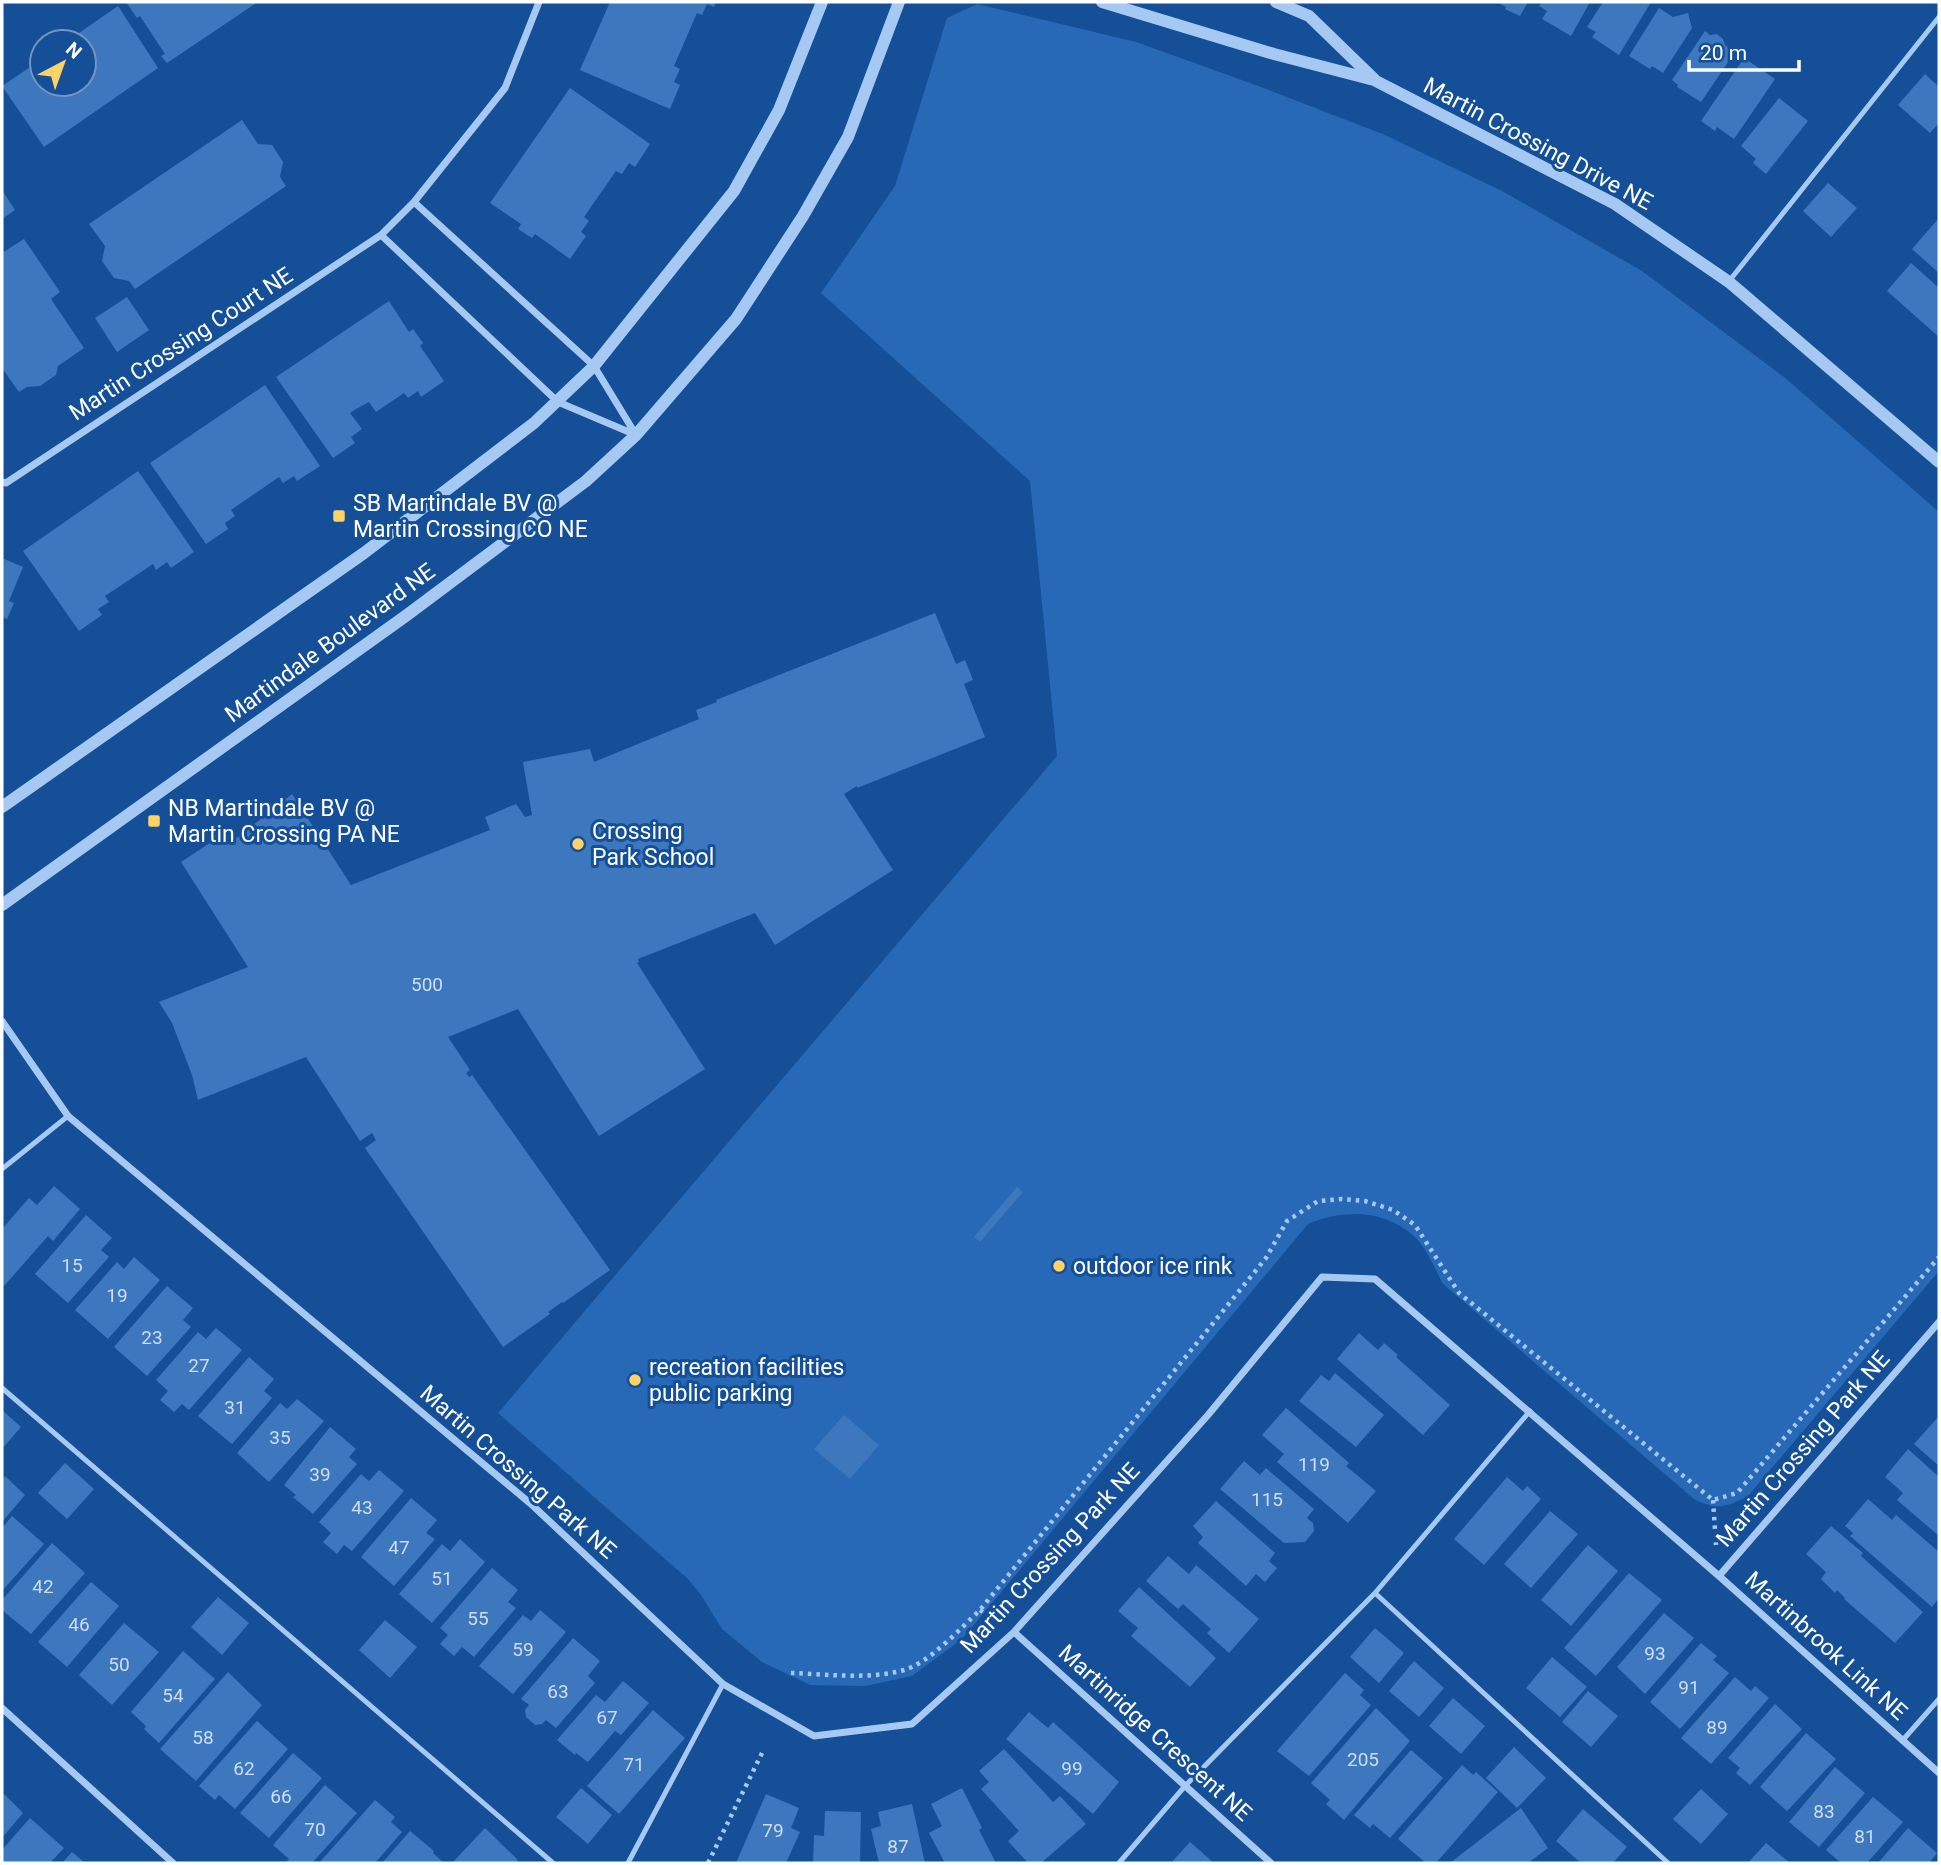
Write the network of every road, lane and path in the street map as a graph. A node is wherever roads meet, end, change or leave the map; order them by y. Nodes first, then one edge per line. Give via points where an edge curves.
1 (539, 2) edge
2 (822, 2) edge
3 (899, 2) edge
4 (1102, 2) edge
5 (1276, 2) edge
6 (1939, 17) edge
7 (1374, 80) junction
8 (414, 202) junction
9 (381, 235) junction
10 (1729, 282) junction
11 (594, 366) junction
12 (558, 402) junction
13 (635, 435) junction
14 (1939, 462) edge
15 (2, 482) edge
16 (2, 807) edge
17 (2, 905) edge
18 (2, 1021) edge
19 (68, 1116) junction
20 (2, 1169) edge
21 (1939, 1257) edge
22 (1939, 1322) edge
23 (2, 1388) edge
24 (1530, 1411) junction
25 (1713, 1500) junction
26 (1719, 1576) junction
27 (1375, 1593) junction
28 (1014, 1632) junction
29 (790, 1673) dead end
30 (723, 1684) junction
31 (1939, 1699) edge
32 (2, 1708) edge
33 (1902, 1741) junction
34 (763, 1751) dead end
35 (1939, 1773) edge
36 (1185, 1786) junction
37 (173, 1863) edge
38 (553, 1863) edge
39 (628, 1863) edge
40 (708, 1863) edge
41 (1119, 1863) edge
42 (1271, 1863) edge
43 (1668, 1863) edge

1 - 8 street, Martin Crossing Court NE via 505,88
2 - 11 street via 779,110 734,191
3 - 13 street, Martindale Boulevard NE via 848,137 803,216 736,318
4 - 7 street, Martin Crossing Drive NE
5 - 7 street, Martin Crossing Drive NE via 1309,16
6 - 10 lane
7 - 10 street, Martin Crossing Drive NE via 1615,204
8 - 9 street, Martin Crossing Court NE
8 - 11 street
9 - 12 street
9 - 15 street, Martin Crossing Court NE
10 - 14 street, Martin Crossing Drive NE
11 - 12 street
11 - 13 street
12 - 13 street
12 - 16 street via 364,553
13 - 17 street, Martindale Boulevard NE via 586,481 407,615
18 - 19 street, Martin Crossing Park NE
19 - 20 lane
19 - 30 street, Martin Crossing Park NE via 531,1504
21 - 25 path via 1737,1493
22 - 26 street, Martin Crossing Park NE
23 - 38 lane
24 - 26 street, Martin Crossing Park NE
24 - 27 lane
24 - 28 street, Martin Crossing Park NE via 1375,1279 1322,1277 1208,1415
25 - 26 path
25 - 29 path via 1458,1293 1415,1226 1393,1210 1365,1201 1318,1201 1287,1222 1266,1258 980,1610 941,1647 906,1670
26 - 33 street, Martinbrook Link NE
27 - 36 lane
27 - 43 lane
28 - 30 street, Martin Crossing Park NE via 912,1724 814,1736
28 - 36 street, Martinridge Crescent NE
30 - 39 lane
31 - 33 lane
32 - 37 street
33 - 35 street, Martinbrook Link NE
34 - 40 path
36 - 41 lane
36 - 42 street, Martinridge Crescent NE

